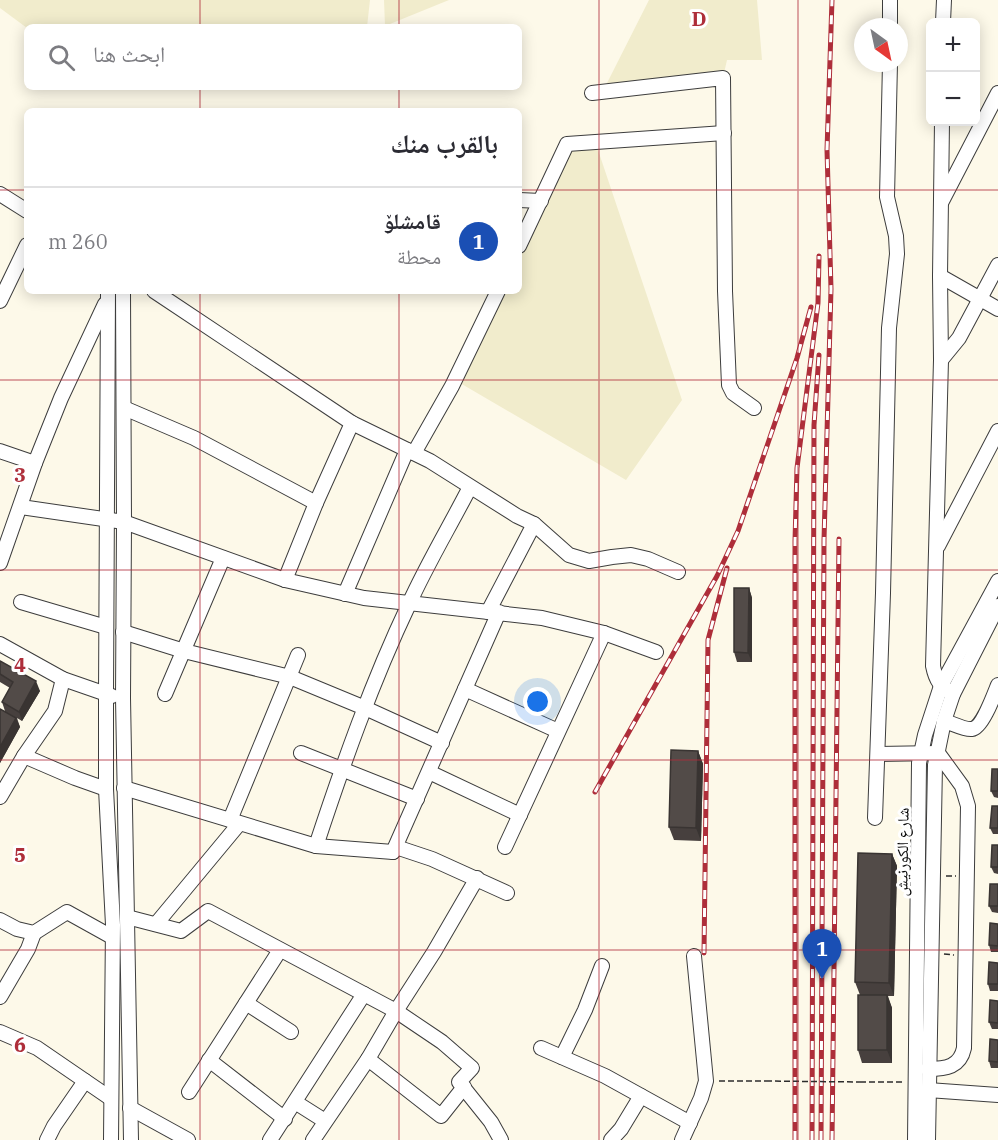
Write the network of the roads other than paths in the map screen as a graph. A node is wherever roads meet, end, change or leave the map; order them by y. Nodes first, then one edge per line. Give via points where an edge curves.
1 (890, 0) edge
2 (944, 0) edge
3 (890, 18) edge
4 (944, 18) edge
5 (890, 72) edge
6 (592, 93) dead end
7 (998, 93) edge
8 (942, 126) edge
9 (724, 133) junction
10 (0, 194) edge
11 (522, 200) edge
12 (541, 201) junction
13 (941, 202) junction
14 (24, 209) edge
15 (522, 240) edge
16 (24, 249) edge
17 (998, 265) edge
18 (940, 276) junction
19 (4, 282) edge
20 (123, 294) edge
21 (158, 294) edge
22 (497, 294) edge
23 (107, 295) edge
24 (980, 299) junction
25 (0, 301) edge
26 (998, 309) edge
27 (941, 360) junction
28 (123, 408) junction
29 (754, 408) dead end
30 (352, 423) junction
31 (998, 430) edge
32 (0, 451) edge
33 (410, 451) junction
34 (35, 463) junction
35 (470, 487) junction
36 (316, 502) junction
37 (21, 507) junction
38 (107, 519) junction
39 (124, 522) junction
40 (534, 524) junction
41 (936, 549) junction
42 (223, 558) junction
43 (0, 563) edge
44 (678, 572) dead end
45 (285, 580) junction
46 (998, 581) edge
47 (345, 594) junction
48 (21, 602) dead end
49 (410, 602) junction
50 (998, 606) edge
51 (493, 612) junction
52 (106, 627) junction
53 (123, 632) junction
54 (604, 633) junction
55 (0, 644) edge
56 (184, 651) junction
57 (656, 652) dead end
58 (298, 655) dead end
59 (290, 677) junction
60 (63, 679) junction
61 (998, 685) edge
62 (941, 686) junction
63 (465, 689) junction
64 (165, 694) dead end
65 (953, 694) junction
66 (106, 695) junction
67 (123, 698) junction
68 (365, 708) junction
69 (944, 721) junction
70 (558, 731) junction
71 (442, 742) junction
72 (301, 753) dead end
73 (938, 753) junction
74 (878, 754) junction
75 (921, 754) junction
76 (24, 756) junction
77 (341, 769) junction
78 (429, 772) junction
79 (124, 788) junction
80 (106, 789) junction
81 (0, 797) edge
82 (417, 799) junction
83 (520, 815) junction
84 (875, 818) dead end
85 (235, 822) junction
86 (316, 846) junction
87 (505, 847) dead end
88 (393, 852) junction
89 (477, 878) junction
90 (507, 893) dead end
91 (127, 917) junction
92 (0, 920) edge
93 (156, 924) junction
94 (34, 933) junction
95 (112, 937) junction
96 (280, 950) junction
97 (694, 956) dead end
98 (602, 966) dead end
99 (364, 994) junction
100 (0, 997) edge
101 (246, 1003) junction
102 (396, 1011) junction
103 (0, 1032) edge
104 (291, 1032) dead end
105 (541, 1048) dead end
106 (562, 1057) junction
107 (368, 1059) junction
108 (209, 1060) junction
109 (928, 1069) junction
110 (85, 1081) junction
111 (464, 1087) junction
112 (928, 1090) junction
113 (189, 1092) dead end
114 (998, 1095) edge
115 (641, 1096) junction
116 (110, 1098) junction
117 (295, 1101) junction
118 (130, 1108) junction
119 (285, 1119) junction
120 (325, 1121) junction
121 (690, 1123) junction
122 (47, 1140) edge
123 (111, 1140) edge
124 (130, 1140) edge
125 (188, 1140) edge
126 (270, 1140) edge
127 (313, 1140) edge
128 (501, 1140) edge
129 (611, 1140) edge
130 (682, 1140) edge
131 (915, 1140) edge
132 (928, 1140) edge

1 - 3 street
2 - 4 street
5 - 74 street via 887,196 897,254 889,328
6 - 9 street via 723,78
7 - 13 street
8 - 13 street
9 - 12 street via 567,144
9 - 29 street via 729,386
10 - 14 street
11 - 12 street
12 - 15 street
13 - 18 street
16 - 19 street
17 - 24 street
18 - 24 street
18 - 27 street
19 - 25 street
20 - 28 street
21 - 30 street
22 - 33 street via 452,386
23 - 34 street
23 - 38 street
24 - 26 street
24 - 27 street via 959,338
27 - 41 street
28 - 36 street via 194,438
28 - 39 street
30 - 33 street
30 - 36 street
31 - 41 street
32 - 34 street
33 - 35 street
33 - 47 street
34 - 37 street
35 - 40 street
35 - 49 street
36 - 45 street
37 - 38 street
37 - 43 street
38 - 39 street
38 - 52 street
39 - 42 street
39 - 53 street
40 - 44 street via 580,560 631,555
40 - 51 street
41 - 62 street via 933,666
42 - 45 street
42 - 56 street
45 - 47 street
46 - 62 street, شارع الكورنيش
47 - 49 street
48 - 52 street
49 - 51 street
49 - 68 street
50 - 65 street, شارع الكورنيش
51 - 54 street via 542,618
51 - 63 street
52 - 66 street
53 - 56 street
53 - 67 street
54 - 57 street
54 - 70 street
55 - 60 street
56 - 59 street
56 - 64 street
58 - 59 street
59 - 68 street
59 - 85 street
60 - 66 street
60 - 76 street via 55,711
61 - 69 street via 976,728
62 - 65 street
62 - 75 street, شارع الكورنيش
63 - 70 street
63 - 71 street
65 - 69 street, شارع الكورنيش
66 - 67 street
66 - 80 street
67 - 79 street
68 - 71 street
68 - 77 street
69 - 73 street, شارع الكورنيش
70 - 83 street
71 - 78 street
72 - 77 street
73 - 75 street
73 - 109 street, شارع الكورنيش
73 - 109 street via 967,796 966,956 962,1056 952,1067
74 - 75 street
74 - 84 street
75 - 131 street, شارع الكورنيش
76 - 80 street
76 - 81 street
77 - 82 street
77 - 86 street
78 - 82 street
78 - 83 street
79 - 85 street
79 - 91 street
80 - 95 street
82 - 88 street
83 - 87 street
85 - 86 street
85 - 93 street
86 - 88 street
88 - 89 street via 396,847
89 - 90 street
89 - 102 street
91 - 93 street
91 - 118 street
92 - 94 street
93 - 96 street via 181,931 208,911
94 - 95 street via 67,912
94 - 100 street
95 - 116 street
96 - 99 street
96 - 101 street
97 - 121 street via 706,1081
98 - 106 street
99 - 102 street
99 - 117 street
101 - 104 street
101 - 108 street
102 - 107 street
102 - 111 street via 472,1068 459,1082
103 - 110 street via 37,1048
105 - 106 street
106 - 115 street
107 - 111 street via 441,1116
107 - 120 street
108 - 113 street
108 - 119 street
109 - 112 street, شارع الكورنيش
110 - 116 street
110 - 122 street
111 - 128 street
112 - 114 street
112 - 132 street, شارع الكورنيش
115 - 121 street
115 - 129 street
116 - 123 street
117 - 119 street
117 - 120 street
118 - 124 street
118 - 125 street
119 - 126 street
120 - 127 street
121 - 130 street

